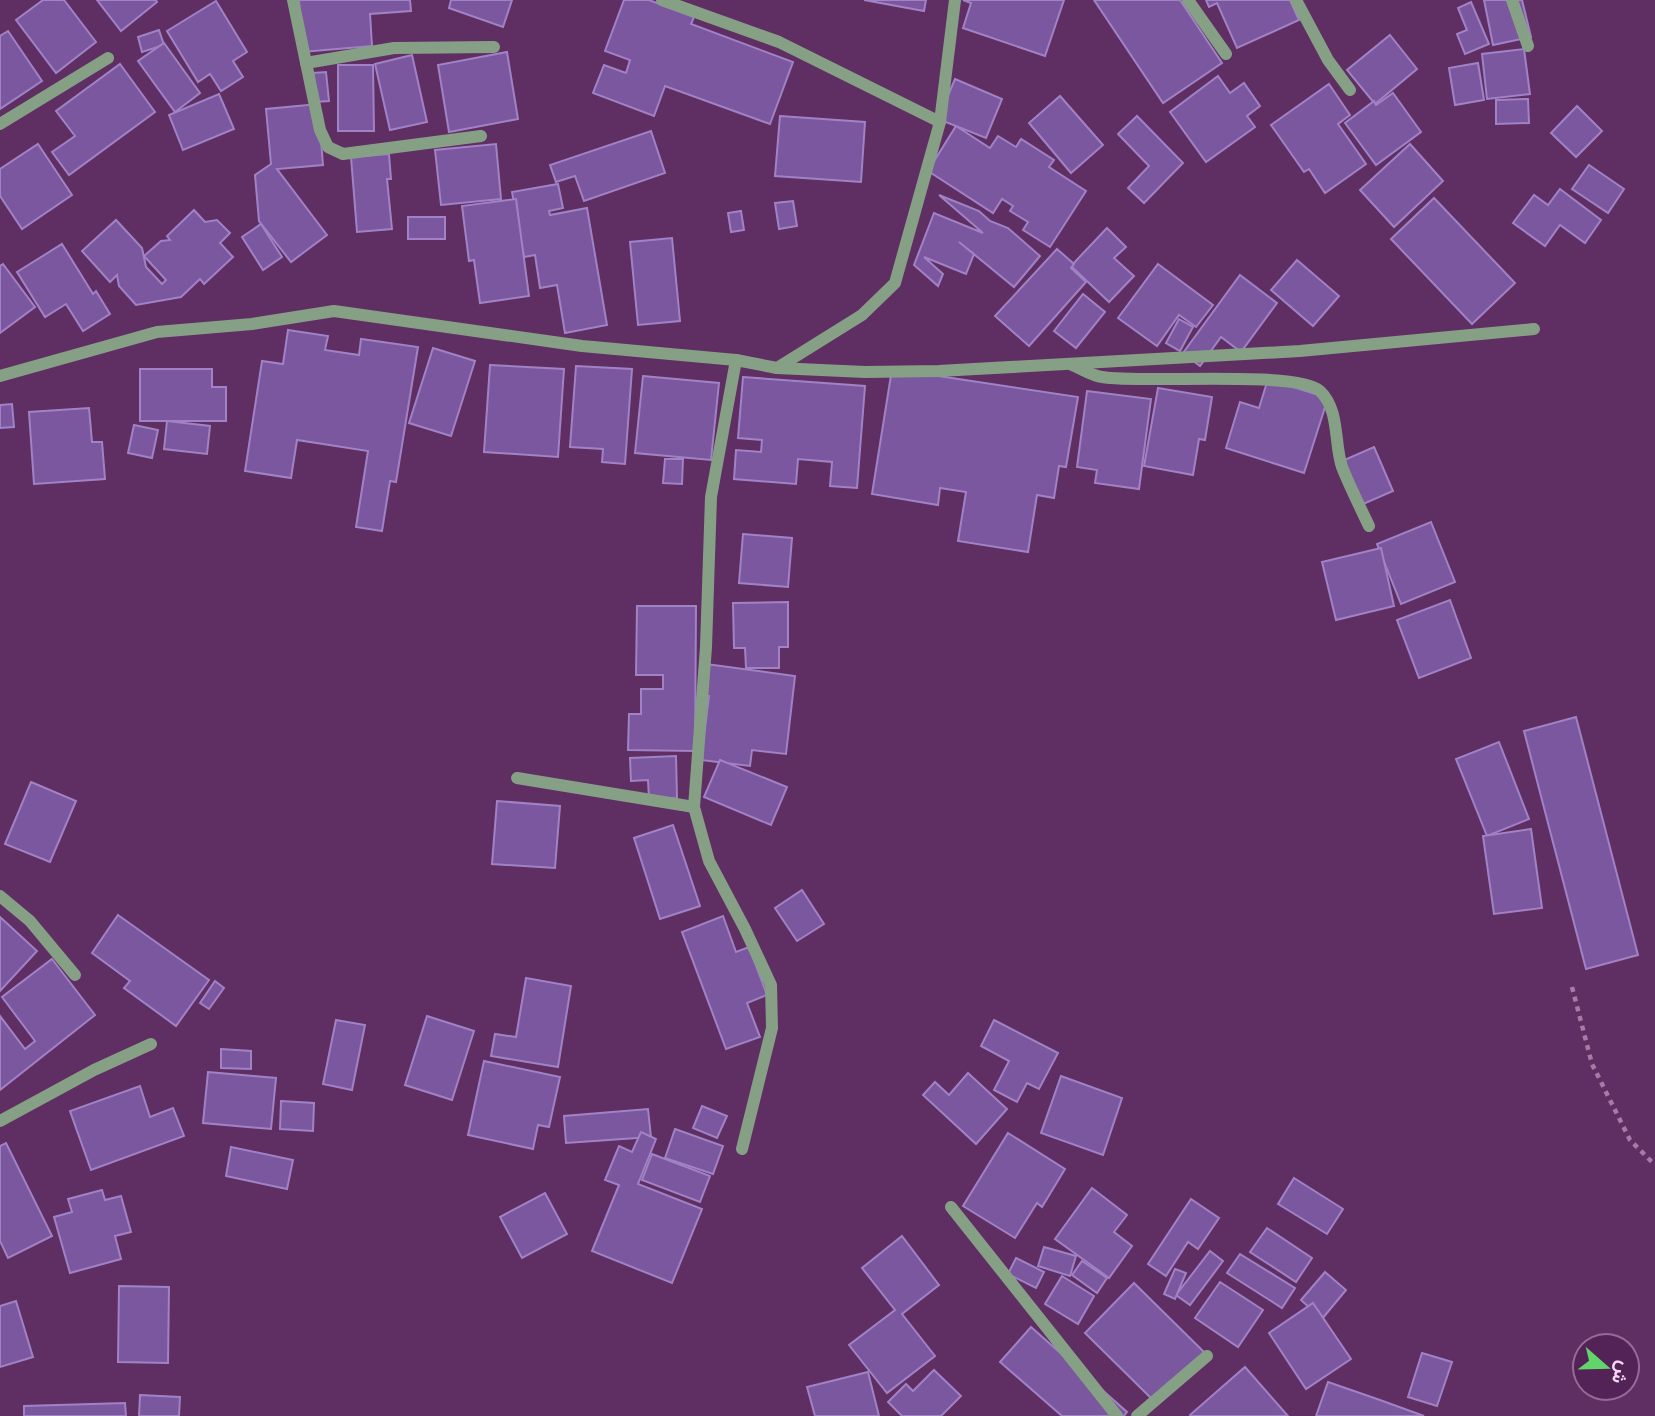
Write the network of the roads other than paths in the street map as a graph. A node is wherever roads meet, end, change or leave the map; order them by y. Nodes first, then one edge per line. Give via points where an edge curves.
1 (293, 0) edge
2 (662, 0) edge
3 (955, 0) edge
4 (1188, 0) edge
5 (1296, 0) edge
6 (1512, 0) edge
7 (1528, 46) dead end
8 (494, 47) dead end
9 (1226, 54) dead end
10 (108, 58) dead end
11 (306, 64) junction
12 (1350, 90) dead end
13 (940, 122) junction
14 (0, 124) edge
15 (481, 136) dead end
16 (1534, 329) dead end
17 (736, 360) junction
18 (1070, 364) junction
19 (777, 368) junction
20 (0, 376) edge
21 (1369, 526) dead end
22 (517, 778) dead end
23 (694, 807) junction
24 (0, 897) edge
25 (75, 975) dead end
26 (151, 1044) dead end
27 (0, 1121) edge
28 (742, 1149) dead end
29 (951, 1206) dead end
30 (1207, 1356) dead end
31 (1118, 1416) edge
32 (1138, 1416) edge

1 - 11 street
2 - 13 street via 779,42
3 - 13 street
4 - 9 street
5 - 12 street
6 - 7 street
8 - 11 street via 394,48
10 - 14 street
11 - 15 street via 320,130 328,147 343,154
13 - 19 street via 895,283 862,315
16 - 18 street via 1300,351
17 - 19 street
17 - 20 street via 582,346 334,311 157,332
17 - 23 street via 711,497
18 - 19 street via 865,372
18 - 21 street via 1098,377 1116,379 1270,379 1311,385 1332,411 1342,466
22 - 23 street
23 - 28 street via 709,861 771,985 772,1028
24 - 25 street via 30,921
26 - 27 street
29 - 31 street
30 - 32 street

